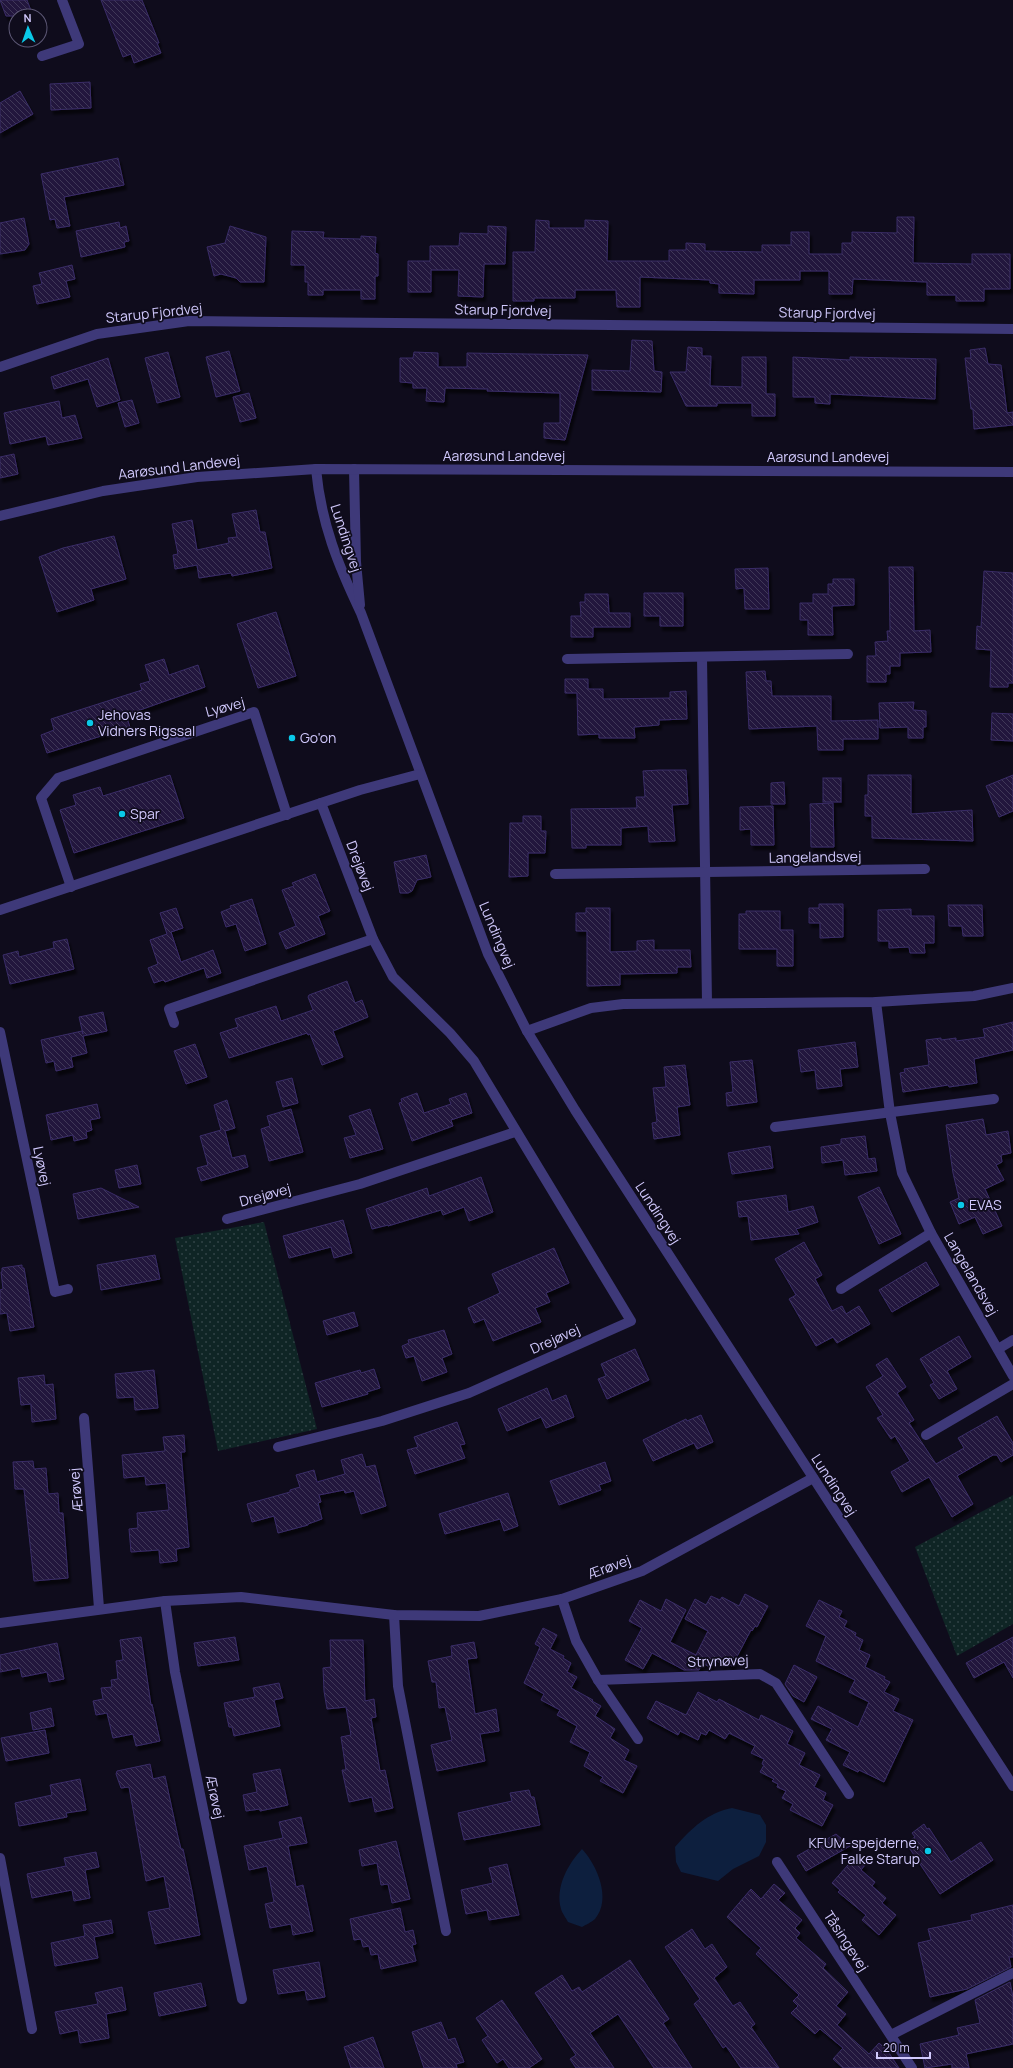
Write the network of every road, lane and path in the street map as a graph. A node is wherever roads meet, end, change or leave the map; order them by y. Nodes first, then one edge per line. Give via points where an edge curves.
1 (62, 0) edge
2 (42, 56) dead end
3 (1013, 329) edge
4 (0, 367) edge
5 (354, 469) junction
6 (316, 470) junction
7 (1013, 472) edge
8 (0, 516) edge
9 (361, 613) junction
10 (848, 654) dead end
11 (702, 657) junction
12 (567, 659) dead end
13 (420, 774) junction
14 (321, 803) junction
15 (287, 815) junction
16 (925, 869) dead end
17 (705, 872) junction
18 (555, 874) dead end
19 (71, 887) junction
20 (0, 910) edge
21 (373, 939) junction
22 (1013, 988) edge
23 (876, 1002) junction
24 (707, 1004) junction
25 (174, 1023) dead end
26 (0, 1032) edge
27 (527, 1032) junction
28 (994, 1099) dead end
29 (890, 1113) junction
30 (775, 1128) dead end
31 (515, 1132) junction
32 (227, 1219) dead end
33 (932, 1233) junction
34 (68, 1289) dead end
35 (841, 1289) dead end
36 (1013, 1340) edge
37 (998, 1349) junction
38 (1013, 1376) edge
39 (1013, 1384) edge
40 (84, 1418) dead end
41 (926, 1435) dead end
42 (278, 1447) dead end
43 (813, 1478) junction
44 (562, 1599) junction
45 (165, 1601) junction
46 (99, 1608) junction
47 (394, 1615) junction
48 (0, 1623) edge
49 (598, 1680) junction
50 (638, 1739) dead end
51 (1013, 1786) edge
52 (848, 1794) dead end
53 (0, 1858) edge
54 (777, 1862) dead end
55 (446, 1931) dead end
56 (1013, 1973) edge
57 (242, 1999) dead end
58 (32, 2029) dead end
59 (891, 2035) junction
60 (912, 2068) edge

1 - 2 street via 79,44
3 - 4 street, Starup Fjordvej via 189,321 97,334
5 - 6 street, Aarøsund Landevej
5 - 7 street, Aarøsund Landevej
5 - 9 street, Lundingvej via 356,562
6 - 8 street, Aarøsund Landevej via 182,479 103,491
6 - 9 street, Lundingvej via 318,496 327,533
9 - 13 street, Lundingvej
10 - 11 street
11 - 12 street
11 - 17 street
13 - 14 street
13 - 27 street, Lundingvej via 488,954
14 - 15 street
14 - 21 street, Drejøvej
15 - 19 street
15 - 19 street, Lyøvej via 254,712 189,733 58,778 41,798
16 - 17 street, Langelandsvej
17 - 18 street, Langelandsvej
17 - 24 street
19 - 20 street
21 - 25 street via 169,1009
21 - 31 street, Drejøvej via 394,977 450,1033 474,1062
22 - 23 street via 974,996
23 - 24 street
23 - 29 street, Langelandsvej
24 - 27 street via 623,1004 591,1008
26 - 34 street, Lyøvej via 55,1292
27 - 43 street, Lundingvej
28 - 29 street
29 - 30 street
29 - 33 street, Langelandsvej via 902,1173
31 - 32 street, Drejøvej via 360,1184
31 - 42 street, Drejøvej via 631,1321 468,1393 382,1421
33 - 35 street, Langelandsvej
33 - 37 street, Langelandsvej
36 - 37 street
37 - 38 street, Langelandsvej
39 - 41 street
40 - 46 street, Ærøvej
43 - 44 street, Ærøvej via 642,1571
43 - 51 street, Lundingvej
44 - 47 street, Ærøvej via 479,1616
44 - 49 street via 576,1641
45 - 46 street, Ærøvej
45 - 47 street, Ærøvej via 241,1597
45 - 57 street, Ærøvej via 175,1672
46 - 48 street, Ærøvej
47 - 55 street via 398,1686
49 - 50 street
49 - 52 street, Strynøvej via 760,1674 776,1683
53 - 58 street
54 - 59 street, Tåsingevej
56 - 59 street
59 - 60 street, Tåsingevej

